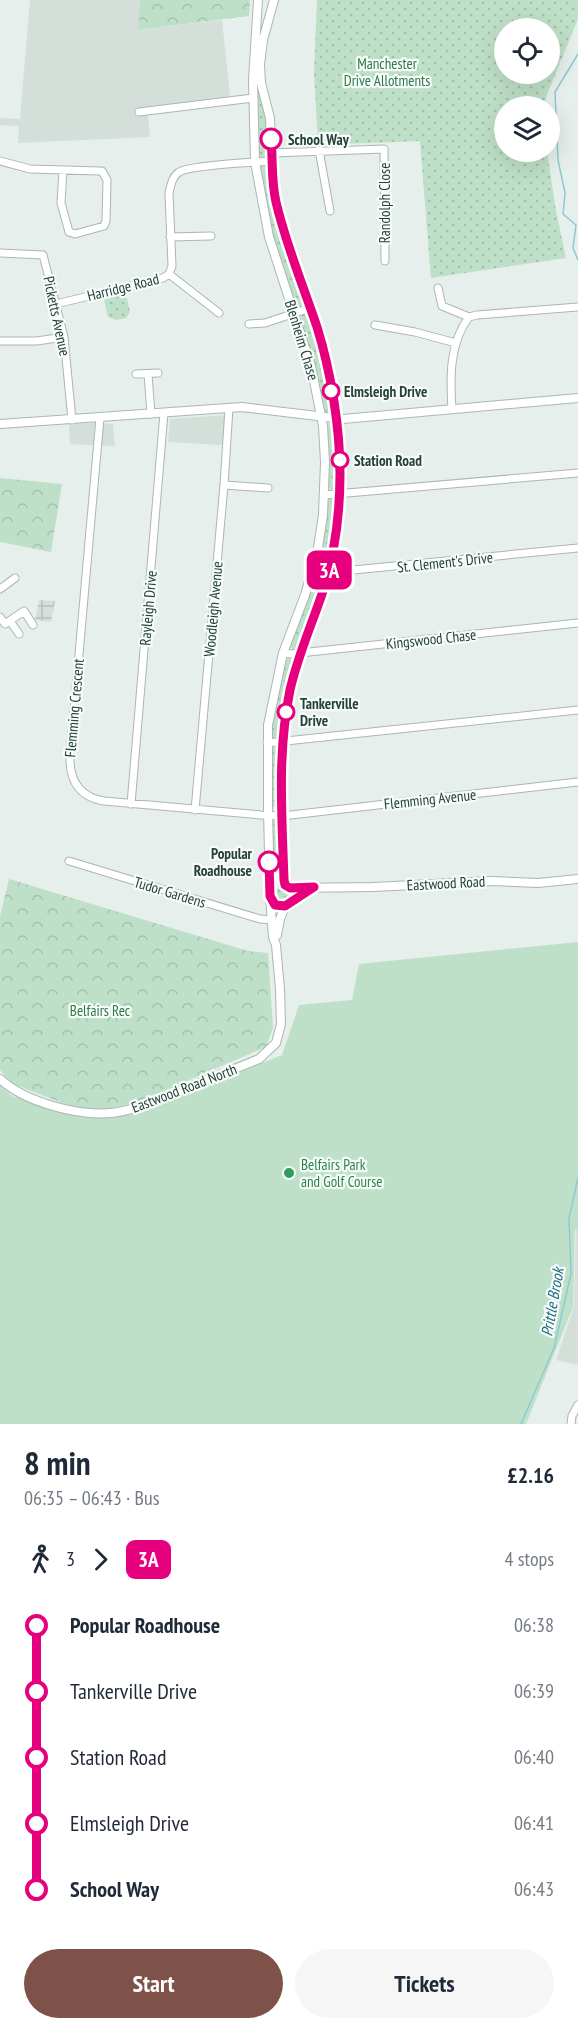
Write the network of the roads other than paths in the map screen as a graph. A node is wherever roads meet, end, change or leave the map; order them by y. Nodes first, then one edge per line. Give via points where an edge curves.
1 (258, 0) edge
2 (274, 0) edge
3 (253, 98) junction
4 (139, 112) dead end
5 (318, 150) junction
6 (272, 157) junction
7 (0, 161) edge
8 (255, 162) junction
9 (63, 170) junction
10 (330, 211) dead end
11 (211, 236) dead end
12 (171, 237) junction
13 (0, 253) edge
14 (385, 261) dead end
15 (169, 274) junction
16 (438, 288) dead end
17 (56, 304) junction
18 (578, 307) edge
19 (310, 308) junction
20 (219, 313) dead end
21 (296, 313) junction
22 (469, 317) junction
23 (249, 324) dead end
24 (375, 325) dead end
25 (64, 337) junction
26 (0, 341) edge
27 (456, 343) junction
28 (158, 373) dead end
29 (136, 374) dead end
30 (148, 374) junction
31 (578, 398) edge
32 (230, 408) junction
33 (452, 409) junction
34 (164, 413) junction
35 (151, 414) junction
36 (322, 417) junction
37 (100, 418) junction
38 (336, 418) junction
39 (72, 420) junction
40 (0, 424) edge
41 (578, 473) edge
42 (224, 485) junction
43 (268, 488) dead end
44 (340, 493) junction
45 (324, 495) junction
46 (578, 548) edge
47 (312, 574) junction
48 (328, 574) junction
49 (15, 578) dead end
50 (0, 589) edge
51 (0, 617) edge
52 (10, 621) junction
53 (578, 623) edge
54 (33, 625) dead end
55 (19, 634) dead end
56 (283, 653) junction
57 (300, 653) junction
58 (578, 710) edge
59 (282, 742) junction
60 (267, 743) junction
61 (578, 782) edge
62 (131, 804) junction
63 (195, 810) junction
64 (268, 816) junction
65 (282, 816) junction
66 (69, 861) dead end
67 (578, 879) edge
68 (287, 886) junction
69 (314, 887) junction
70 (270, 896) junction
71 (288, 903) junction
72 (272, 920) junction
73 (276, 945) junction
74 (0, 1079) edge
75 (578, 1405) edge
76 (571, 1424) edge

1 - 3 street, Blenheim Chase
2 - 6 street, Blenheim Chase via 260,65 270,118
3 - 4 street
3 - 8 street, Blenheim Chase
5 - 6 street, Randolph Close
5 - 10 street
5 - 14 street, Randolph Close via 384,149
6 - 8 street, Harridge Road
6 - 19 street, Blenheim Chase via 276,202
7 - 9 street via 30,169
8 - 12 street, Harridge Road via 187,169 176,175 169,193
8 - 21 street, Blenheim Chase via 269,237
9 - 9 street via 61,203 69,232 104,226 104,173
11 - 12 street
12 - 15 street, Harridge Road
13 - 17 street, Picketts Avenue via 43,255
15 - 17 street, Harridge Road
15 - 20 street
16 - 22 street via 442,306
17 - 25 street, Picketts Avenue
18 - 22 street
19 - 21 street
19 - 38 street, Blenheim Chase via 324,351
21 - 23 street
21 - 36 street, Blenheim Chase
22 - 27 street
24 - 27 street
25 - 26 street
25 - 39 street, Picketts Avenue
27 - 33 street via 451,371
28 - 30 street
29 - 30 street
30 - 35 street
31 - 33 street
32 - 34 street
32 - 36 street
32 - 42 street, Woodleigh Avenue
33 - 38 street
34 - 35 street
34 - 62 street, Rayleigh Drive
35 - 37 street
36 - 38 street
36 - 45 street, Blenheim Chase
37 - 39 street
37 - 62 street, Flemming Crescent via 69,768 84,794 93,799
38 - 44 street, Blenheim Chase
39 - 40 street
41 - 44 street
42 - 43 street
42 - 63 street, Woodleigh Avenue
44 - 45 street
44 - 48 street, Blenheim Chase
45 - 47 street, Blenheim Chase
46 - 48 street, St. Clement's Drive
47 - 48 street, St. Clement's Drive
47 - 56 street, Blenheim Chase
48 - 57 street, Blenheim Chase
49 - 50 street
51 - 52 street via 5,624
52 - 54 street via 24,611
52 - 55 street
53 - 57 street, Kingswood Chase
56 - 57 street, Kingswood Chase
56 - 60 street, Blenheim Chase
57 - 59 street, Blenheim Chase
58 - 59 street
59 - 60 street
59 - 65 street, Blenheim Chase
60 - 64 street, Blenheim Chase
61 - 65 street, Flemming Avenue
62 - 63 street, Flemming Crescent
63 - 64 street, Flemming Crescent
64 - 65 street, Flemming Crescent
64 - 70 street, Blenheim Chase
65 - 68 street, Blenheim Chase
66 - 72 street, Tudor Gardens
67 - 69 street, Eastwood Road
68 - 69 street, Eastwood Road
68 - 70 street via 277,885
68 - 71 street via 293,895
69 - 71 street
70 - 71 street via 275,905
70 - 72 street
71 - 73 street via 278,927
72 - 73 street
73 - 74 street, Eastwood Road North via 281,1024 276,1043 259,1059 143,1106 94,1113 65,1109 23,1094
75 - 76 street

